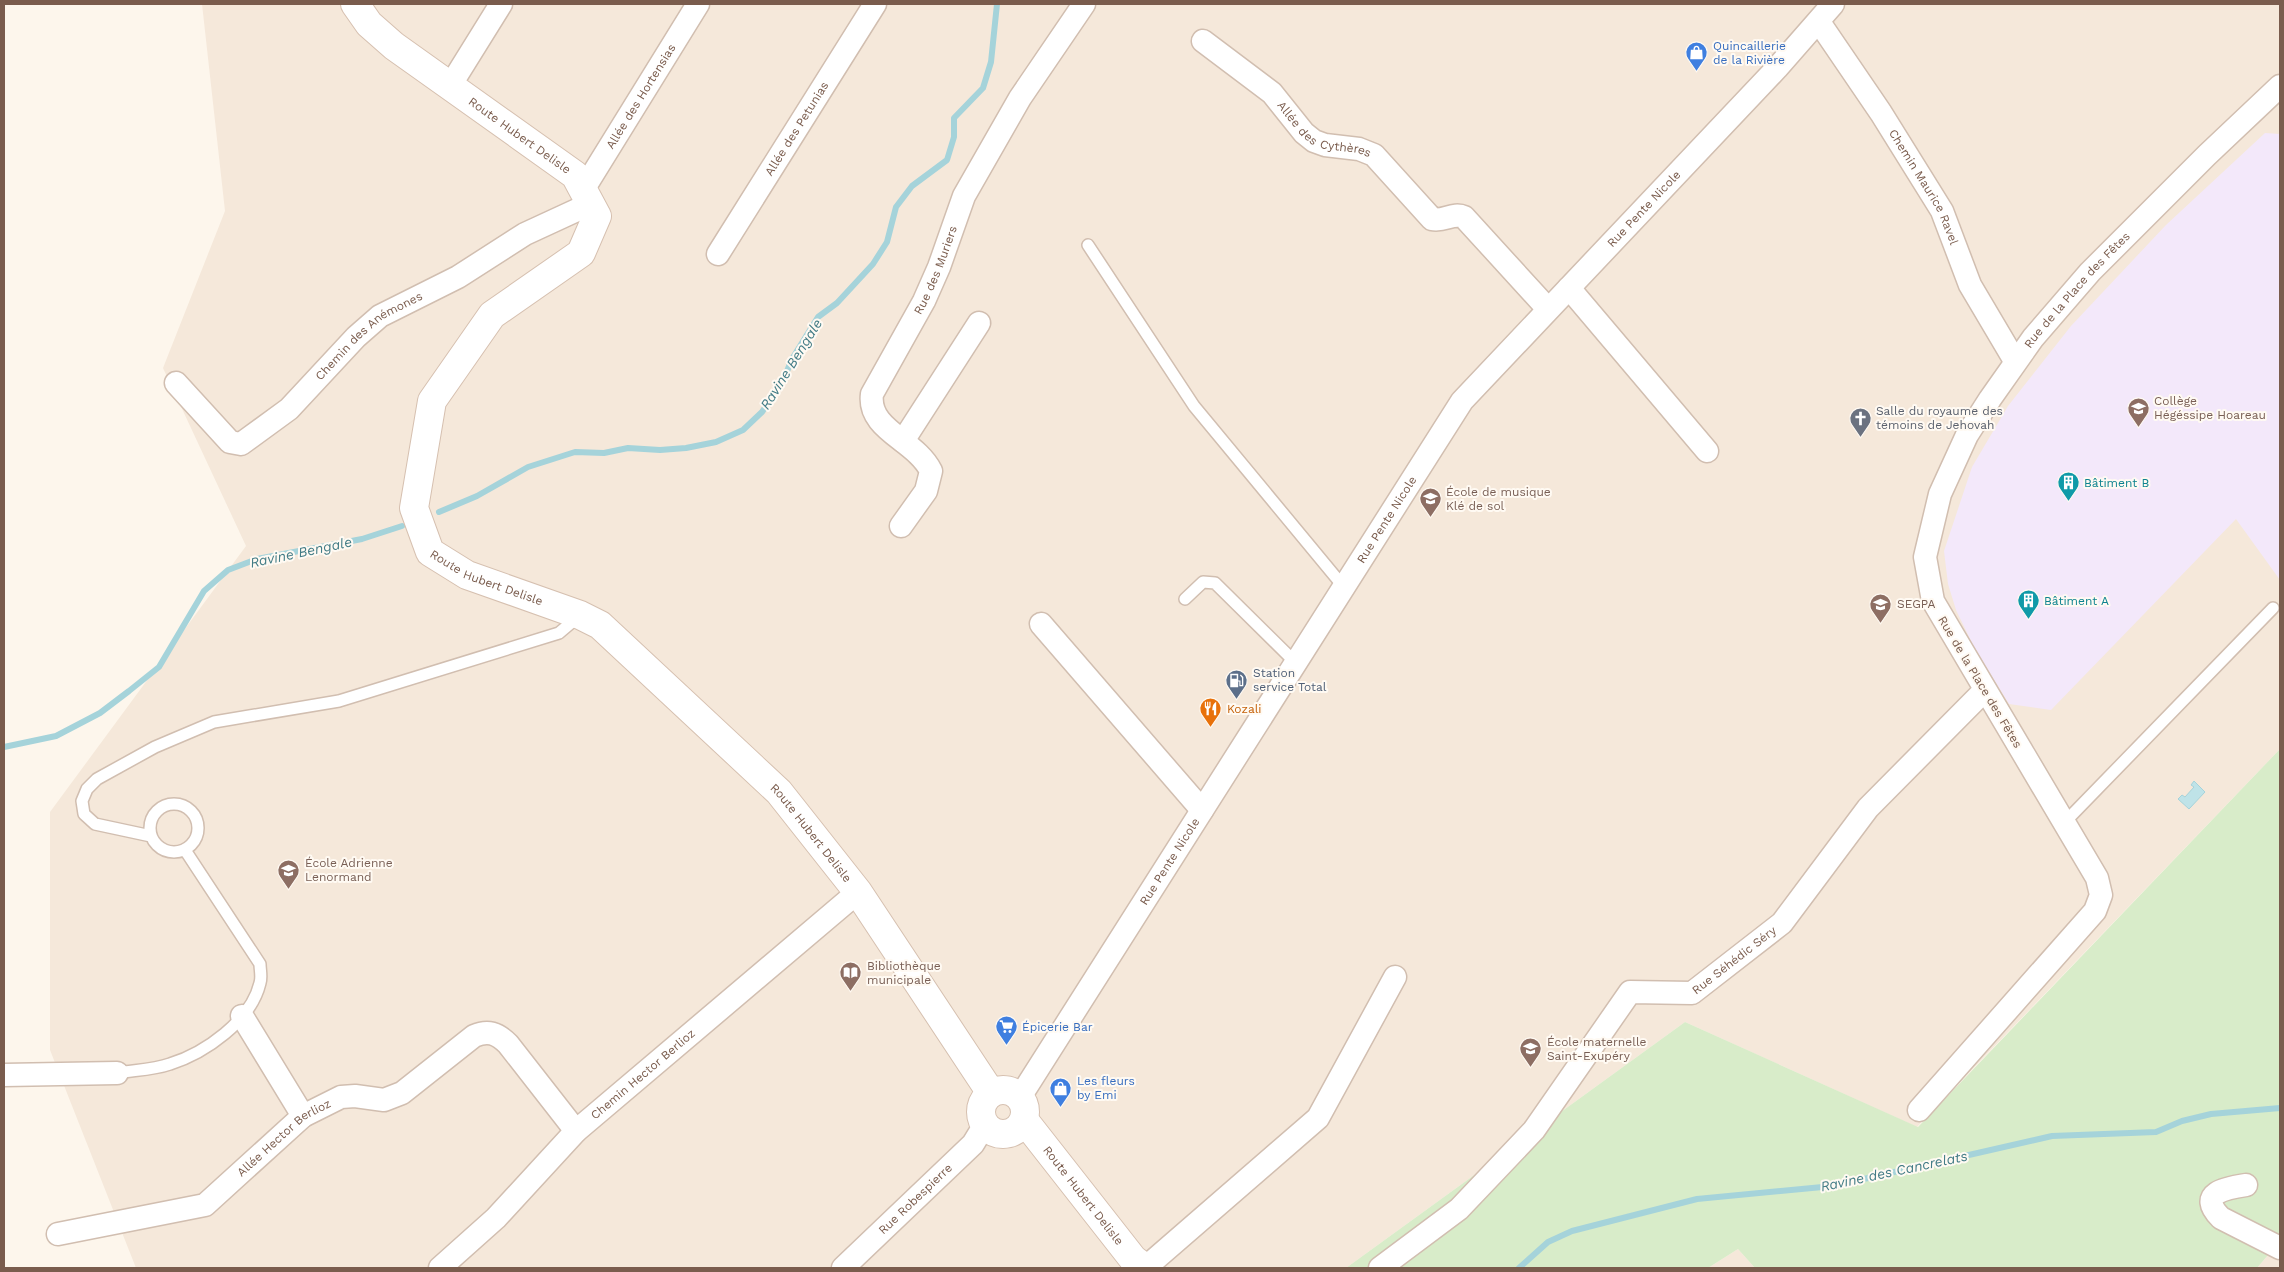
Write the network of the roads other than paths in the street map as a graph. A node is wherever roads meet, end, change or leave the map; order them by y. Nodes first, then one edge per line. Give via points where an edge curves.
1 (355, 4) edge
2 (501, 4) edge
3 (698, 4) edge
4 (875, 4) edge
5 (1084, 4) edge
6 (1833, 4) edge
7 (1819, 22) junction
8 (1203, 41) dead end
9 (450, 86) junction
10 (2280, 86) edge
11 (587, 197) junction
12 (1088, 246) dead end
13 (718, 254) dead end
14 (1569, 288) junction
15 (1548, 309) junction
16 (979, 323) dead end
17 (2015, 361) junction
18 (176, 384) dead end
19 (903, 441) junction
20 (1707, 451) dead end
21 (901, 526) dead end
22 (1343, 586) junction
23 (1185, 599) dead end
24 (2273, 608) dead end
25 (580, 615) junction
26 (1041, 624) dead end
27 (1296, 663) junction
28 (1985, 690) junction
29 (1202, 810) junction
30 (2064, 823) junction
31 (151, 836) junction
32 (186, 850) junction
33 (858, 892) junction
34 (1395, 978) dead end
35 (242, 1016) junction
36 (117, 1073) joint
37 (4, 1076) edge
38 (991, 1093) junction
39 (1022, 1108) junction
40 (1919, 1110) dead end
41 (303, 1116) junction
42 (984, 1126) junction
43 (576, 1131) junction
44 (2246, 1184) dead end
45 (58, 1234) dead end
46 (2280, 1248) edge
47 (1137, 1266) edge
48 (440, 1268) edge
49 (843, 1268) edge
50 (1380, 1268) edge

1 - 9 main road, Route Hubert Delisle via 369,24 394,46
2 - 9 street
3 - 11 street, Allée des Hortensias
4 - 13 street, Allée des Petunias
5 - 19 street, Rue des Muriers via 1020,98 964,196 924,301 872,394 870,405 876,418
6 - 7 street, Rue Pente Nicole
7 - 14 street, Rue Pente Nicole
7 - 17 street, Chemin Maurice Ravel via 1942,211 1970,285
8 - 15 street, Allée des Cythères via 1272,93 1314,141 1374,155 1432,219 1440,221 1455,215 1464,217
9 - 11 main road, Route Hubert Delisle via 574,175
10 - 17 street, Rue de la Place des Fêtes via 2090,272
11 - 18 street, Chemin des Anémones via 458,277 380,316 356,337 289,410 241,444 230,442
11 - 25 main road, Route Hubert Delisle via 597,216 581,253 492,315 432,401 414,508 430,552 467,575
12 - 22 lane via 1194,406
14 - 15 street, Rue Pente Nicole
14 - 20 street
15 - 22 street, Rue Pente Nicole via 1462,401
16 - 19 street
17 - 28 street, Rue de la Place des Fêtes via 1967,435 1950,471 1940,494 1925,557 1933,602
19 - 21 street, Rue des Muriers via 921,456 931,471 926,491
22 - 27 street, Rue Pente Nicole
23 - 27 lane via 1203,582 1215,583
24 - 30 lane
25 - 31 lane via 559,633 339,701 214,722 155,747 97,779 87,789 82,801 84,814 95,824
25 - 33 main road, Route Hubert Delisle via 600,625 779,792
26 - 29 street
27 - 29 street, Rue Pente Nicole
28 - 30 street, Rue de la Place des Fêtes
28 - 50 street, Rue Séhédic Séry via 1868,808 1782,923 1692,993 1630,992 1534,1130 1459,1209
29 - 39 street, Rue Pente Nicole
30 - 40 street, Rue de la Place des Fêtes via 2100,886 2095,912
31 - 32 lane via 167,851
31 - 32 lane via 154,814 169,804 181,805 194,814 198,823 195,841
32 - 35 lane via 260,964 261,981 255,999
33 - 38 main road, Route Hubert Delisle
33 - 43 street, Chemin Hector Berlioz
34 - 47 street via 1318,1118
35 - 36 lane via 236,1025 209,1045 170,1064
35 - 41 street
36 - 37 street
38 - 39 main road via 1012,1091
38 - 42 main road via 981,1107
39 - 42 main road via 1019,1128 1008,1135 998,1134
39 - 47 main road, Route Hubert Delisle
41 - 43 street, Allée Hector Berlioz via 341,1097 384,1100 402,1093 474,1036 490,1032 508,1044
41 - 45 street, Allée Hector Berlioz via 205,1205
42 - 49 street, Rue Robespierre via 973,1144
43 - 48 street, Chemin Hector Berlioz via 496,1218
44 - 46 street via 2222,1189 2212,1197 2213,1210 2221,1218

